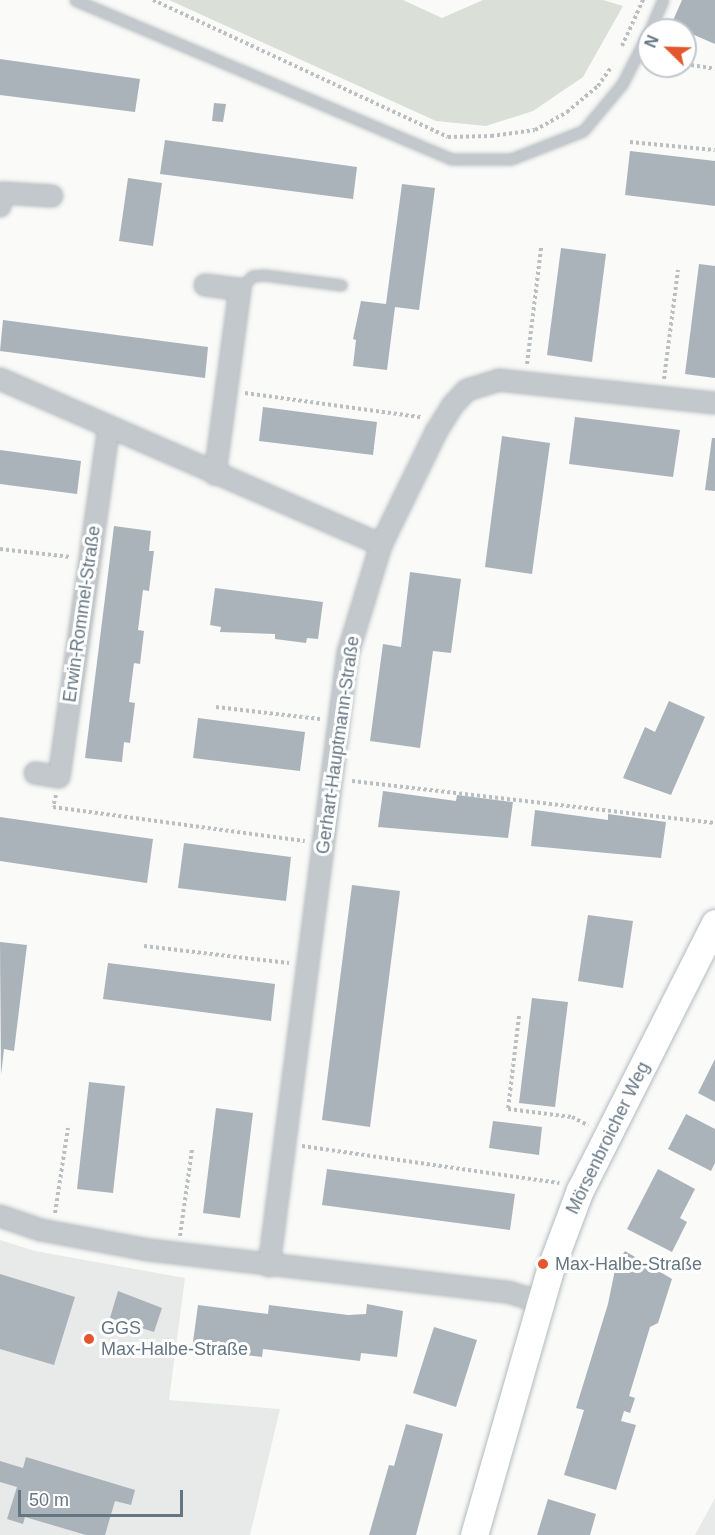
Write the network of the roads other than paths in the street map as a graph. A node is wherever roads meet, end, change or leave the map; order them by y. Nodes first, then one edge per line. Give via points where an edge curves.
1 (75, 0) edge
2 (663, 0) edge
3 (655, 18) edge
4 (637, 56) edge
5 (52, 196) dead end
6 (0, 206) edge
7 (205, 285) dead end
8 (341, 285) dead end
9 (240, 289) junction
10 (0, 379) edge
11 (715, 403) edge
12 (109, 427) junction
13 (215, 474) junction
14 (381, 545) junction
15 (34, 773) dead end
16 (715, 923) edge
17 (0, 1216) edge
18 (269, 1266) junction
19 (541, 1302) junction
20 (474, 1535) edge

1 - 4 lane via 452,159 512,159 582,131 622,84
2 - 3 lane
5 - 6 street via 2,193
7 - 9 street
8 - 9 lane via 264,275 252,276
9 - 13 street
10 - 12 street
11 - 14 street, Gerhart-Hauptmann-Straße via 499,380 467,390 443,420
12 - 13 street
12 - 15 street, Erwin-Rommel-Straße via 59,777
13 - 14 street
14 - 18 street, Gerhart-Hauptmann-Straße via 348,653
16 - 19 street, Mörsenbroicher Weg via 580,1190
17 - 18 street via 52,1232
18 - 19 street via 508,1292
19 - 20 street, Mörsenbroicher Weg

